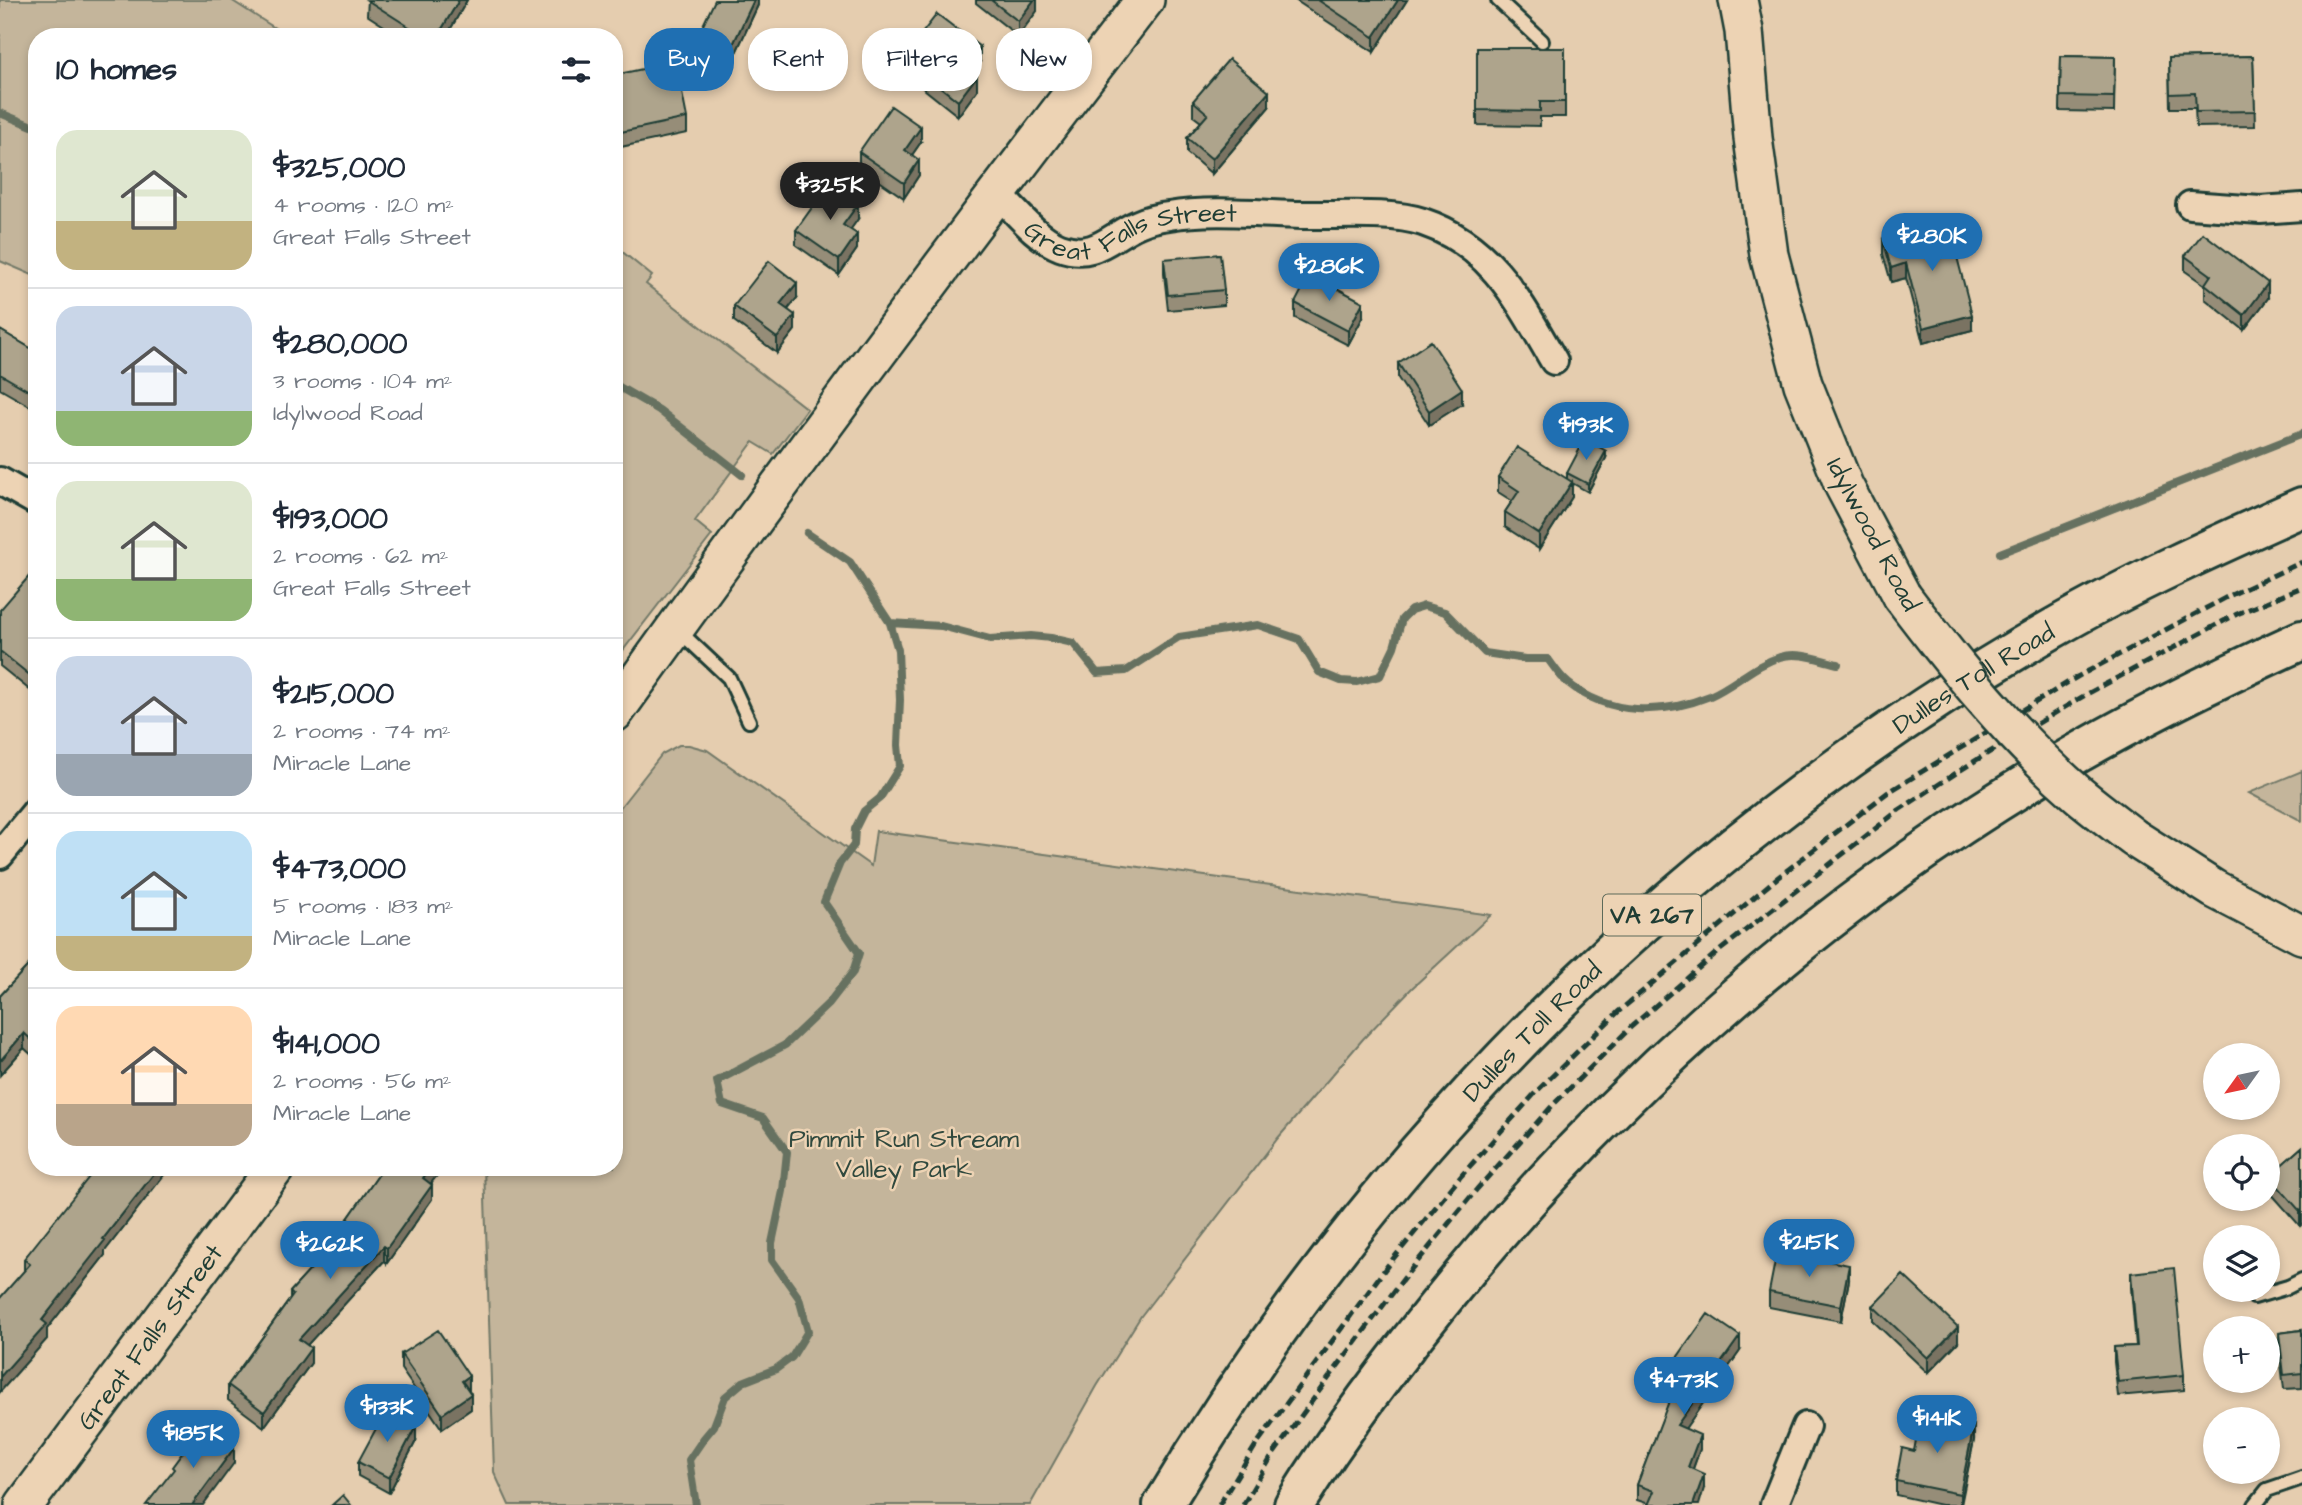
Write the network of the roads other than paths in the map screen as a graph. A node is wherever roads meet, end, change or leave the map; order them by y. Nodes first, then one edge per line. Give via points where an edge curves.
1 (1145, 0) edge
2 (1497, 0) edge
3 (1738, 0) edge
4 (1542, 41) dead end
5 (996, 192) junction
6 (2190, 205) dead end
7 (2302, 207) edge
8 (1554, 361) dead end
9 (0, 481) edge
10 (28, 497) edge
11 (2302, 507) edge
12 (675, 628) junction
13 (2302, 640) edge
14 (623, 700) edge
15 (748, 721) dead end
16 (28, 821) edge
17 (0, 855) edge
18 (2302, 935) edge
19 (269, 1176) edge
20 (2302, 1280) edge
21 (2280, 1289) edge
22 (1806, 1426) dead end
23 (2302, 1478) edge
24 (24, 1505) edge
25 (1163, 1505) edge
26 (1294, 1505) edge
27 (1774, 1505) edge
28 (2255, 1505) edge

1 - 5 main road, Great Falls Street
2 - 4 lane
3 - 18 main road, Idylwood Road, bridge via 1769,255 1803,384 1844,486 1902,596 1952,663 2079,795 2134,838 2214,889
5 - 8 street, Great Falls Street via 1044,238 1082,250 1103,246 1138,224 1169,216 1394,217 1422,222 1481,255 1511,288
5 - 12 main road, Great Falls Street
6 - 7 street via 2260,210
9 - 10 street
11 - 25 highway, Dulles Toll Road / VA 267 via 2098,604 1951,691 1799,796 1626,938 1523,1035 1380,1196 1238,1385
12 - 14 main road, Great Falls Street
12 - 15 lane via 729,678
13 - 26 highway via 2162,708 2038,776 1872,888 1755,981 1644,1080 1520,1208 1393,1362
16 - 17 street
19 - 24 main road, Great Falls Street
20 - 21 lane
22 - 27 street
23 - 28 lane via 2267,1490

